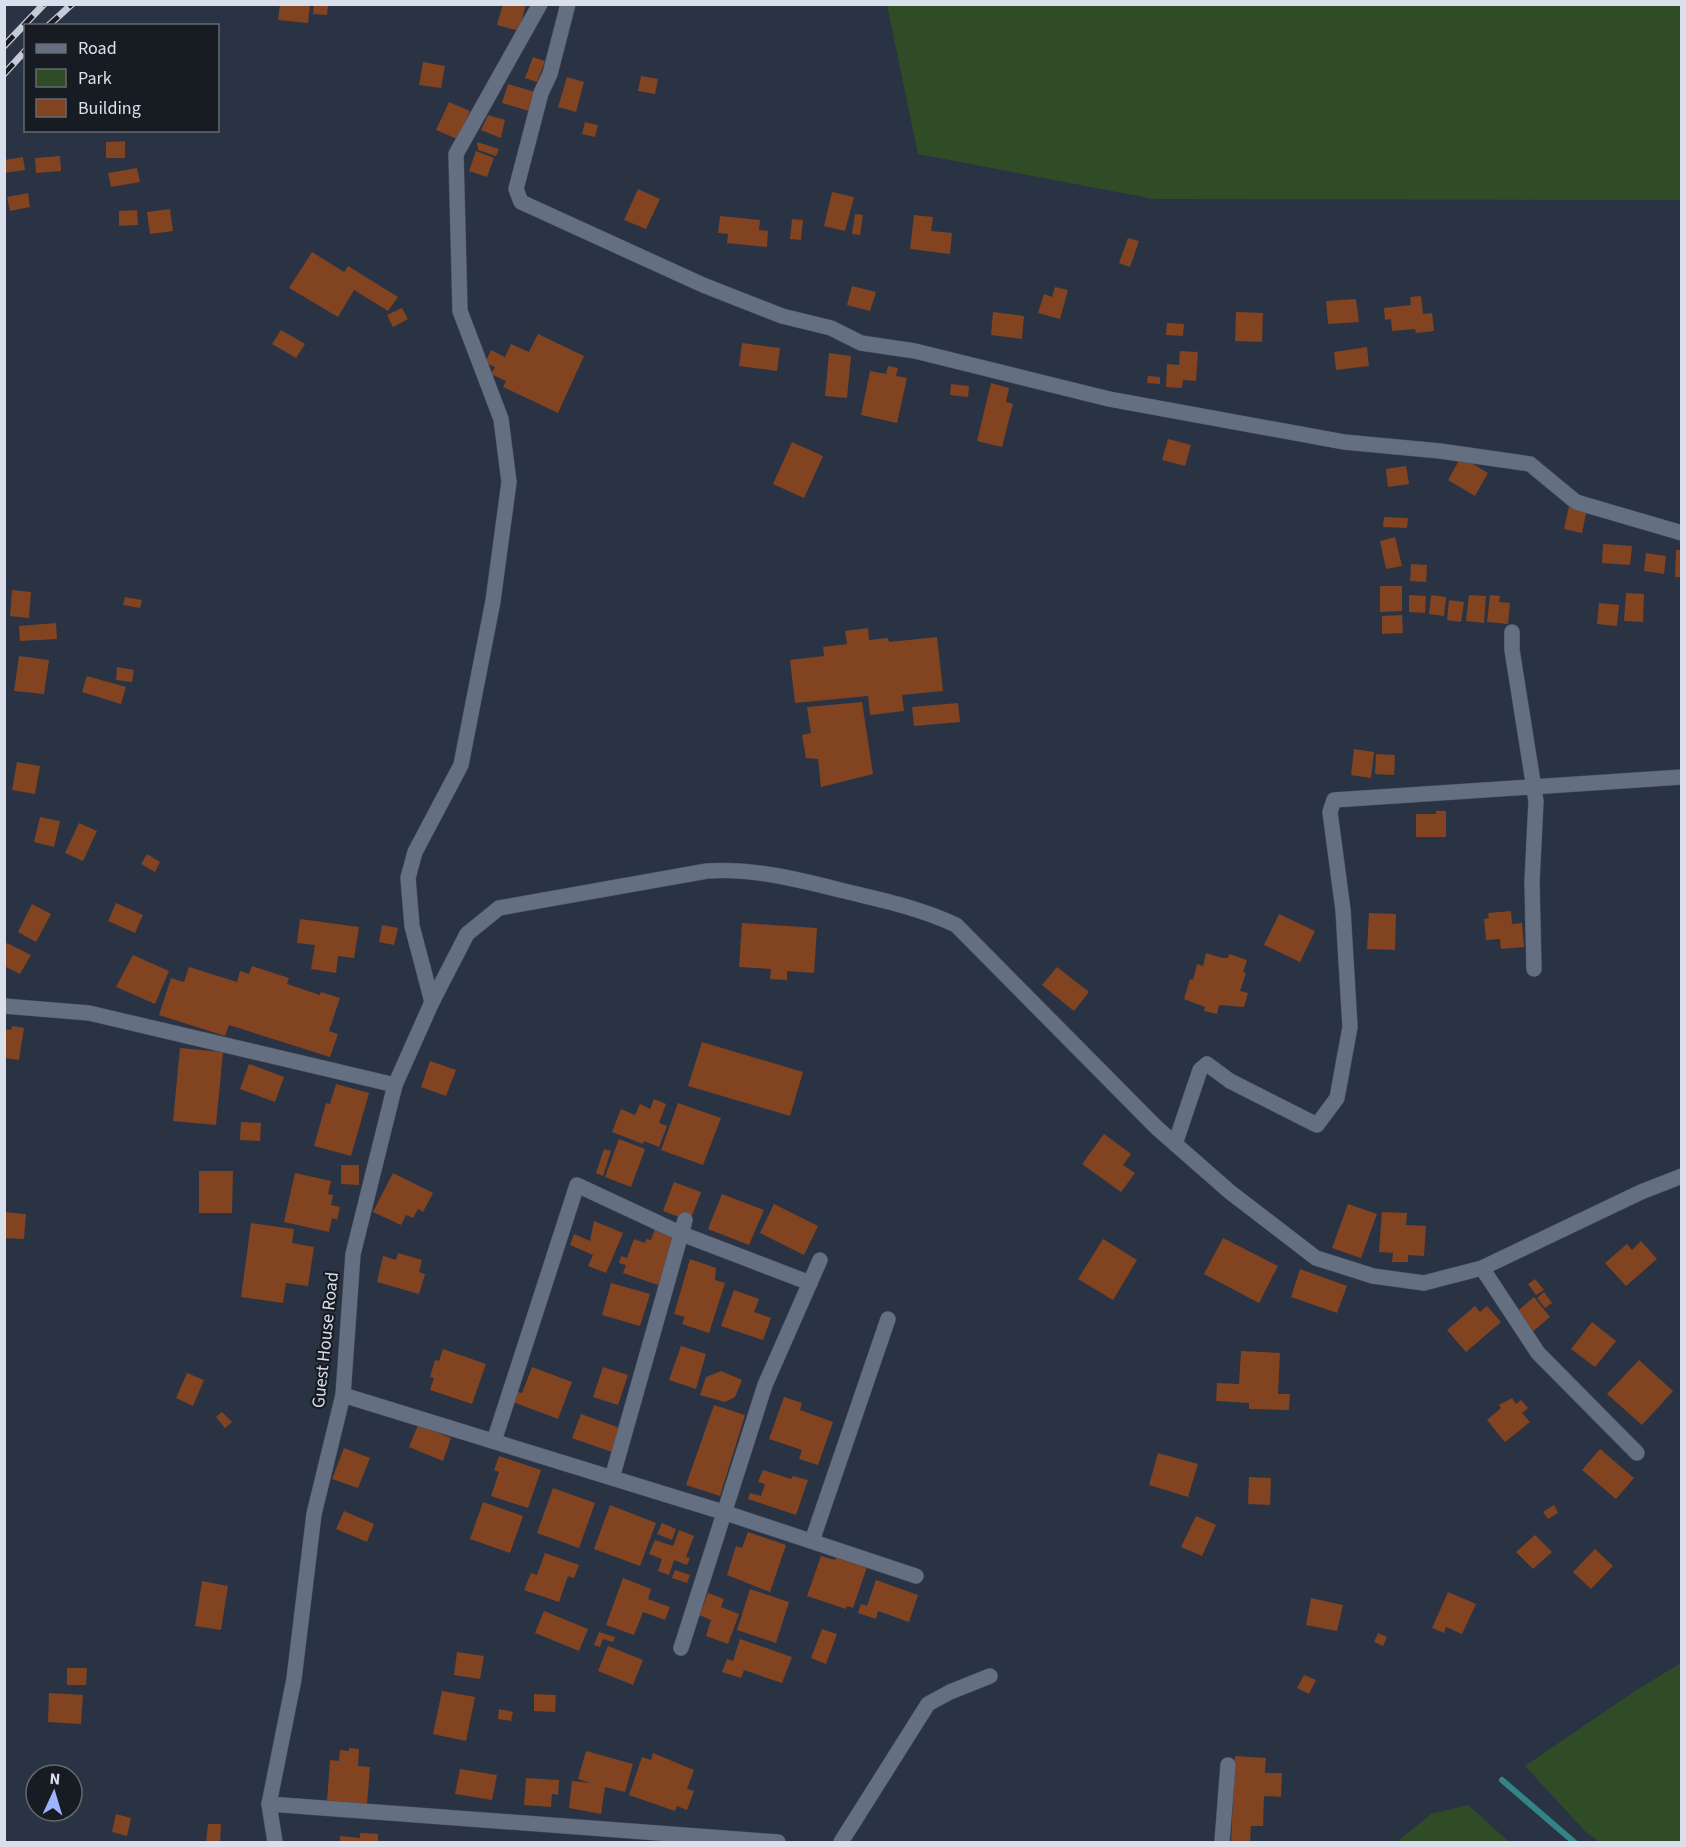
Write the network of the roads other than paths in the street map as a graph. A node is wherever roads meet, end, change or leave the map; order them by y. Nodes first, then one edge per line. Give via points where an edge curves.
1 (540, 4) edge
2 (568, 4) edge
3 (1682, 533) edge
4 (1512, 632) dead end
5 (1682, 777) edge
6 (1533, 786) junction
7 (1534, 969) dead end
8 (432, 1002) junction
9 (4, 1006) edge
10 (395, 1085) junction
11 (1175, 1144) junction
12 (1682, 1176) edge
13 (683, 1227) junction
14 (820, 1260) dead end
15 (1482, 1268) junction
16 (810, 1283) junction
17 (888, 1319) dead end
18 (343, 1395) junction
19 (494, 1441) junction
20 (1636, 1453) dead end
21 (612, 1478) junction
22 (726, 1513) junction
23 (812, 1541) junction
24 (916, 1576) dead end
25 (681, 1648) dead end
26 (990, 1676) dead end
27 (1228, 1765) dead end
28 (269, 1804) junction
29 (275, 1842) edge
30 (778, 1842) edge
31 (841, 1842) edge
32 (1222, 1842) edge

1 - 8 street via 456,153 460,312 501,419 509,482 493,601 461,765 415,852 408,878 412,927
2 - 3 street via 516,189 521,202 703,285 782,316 831,328 861,343 915,351 1109,399 1344,442 1530,464 1576,502
4 - 6 street
5 - 6 street
6 - 7 street
6 - 11 street via 1334,800 1330,812 1343,910 1350,1027 1337,1098 1317,1125 1230,1081 1207,1064 1200,1070
8 - 10 street, Guest House Road
8 - 11 street, Guest House Road via 466,933 499,908 707,871 736,869 805,881 920,909 956,925
9 - 10 street via 89,1013
10 - 18 street, Guest House Road via 353,1254
11 - 15 street via 1316,1258 1373,1276 1424,1283
12 - 15 street
13 - 16 street
13 - 19 street via 578,1185
13 - 21 street
14 - 16 street
15 - 20 street via 1539,1353
16 - 22 street via 765,1385
17 - 23 street
18 - 19 street
18 - 28 street, Guest House Road via 314,1514 294,1679
19 - 21 street
21 - 22 street
22 - 23 street
22 - 25 street
23 - 24 street
26 - 31 street via 928,1704
27 - 32 street
28 - 29 street, Guest House Road
28 - 30 street

